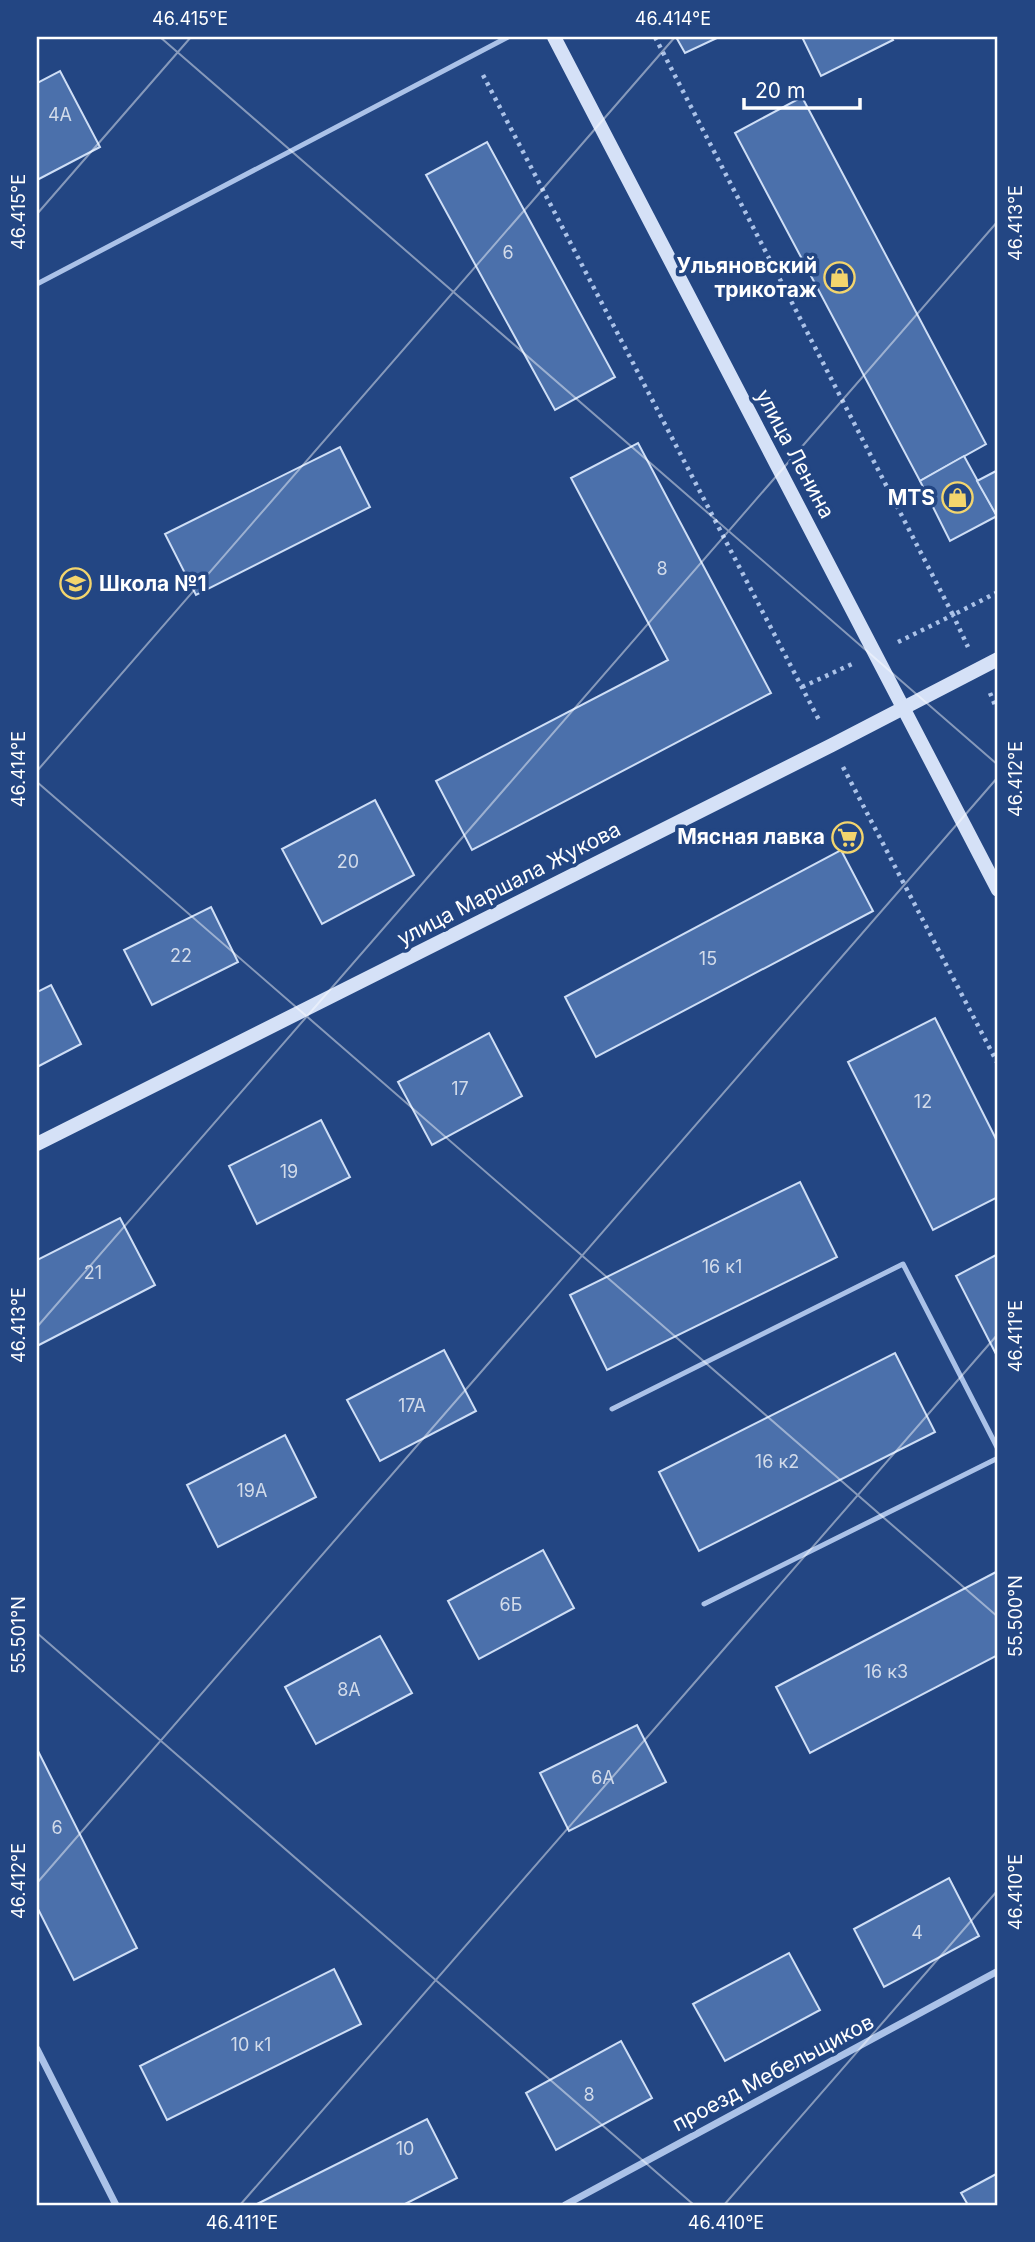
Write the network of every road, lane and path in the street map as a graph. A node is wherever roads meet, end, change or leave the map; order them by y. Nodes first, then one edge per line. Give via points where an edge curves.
1 (508, 37) edge
2 (554, 37) edge
3 (654, 37) edge
4 (473, 55) junction
5 (37, 285) edge
6 (998, 592) edge
7 (953, 615) junction
8 (875, 653) junction
9 (998, 659) edge
10 (979, 669) junction
11 (802, 687) junction
12 (997, 704) edge
13 (904, 708) junction
14 (998, 711) edge
15 (832, 745) junction
16 (998, 890) edge
17 (998, 1064) edge
18 (37, 1144) edge
19 (611, 1409) dead end
20 (998, 1449) edge
21 (998, 1458) edge
22 (704, 1604) dead end
23 (998, 1971) edge
24 (37, 2049) edge
25 (116, 2205) edge
26 (565, 2205) edge

1 - 4 lane
2 - 8 main road, улица Ленина
3 - 7 path
4 - 5 lane
4 - 11 path
6 - 7 path
7 - 8 path
7 - 10 path
8 - 11 path
8 - 13 main road, улица Ленина
9 - 10 main road, улица Маршала Жукова
10 - 12 path
10 - 13 main road, улица Маршала Жукова
11 - 15 path
12 - 14 path
13 - 15 main road, улица Маршала Жукова
13 - 16 main road, улица Ленина
15 - 17 path
15 - 18 main road, улица Маршала Жукова
19 - 20 lane via 903,1264
21 - 22 lane
23 - 26 street, проезд Мебельщиков
24 - 25 street

